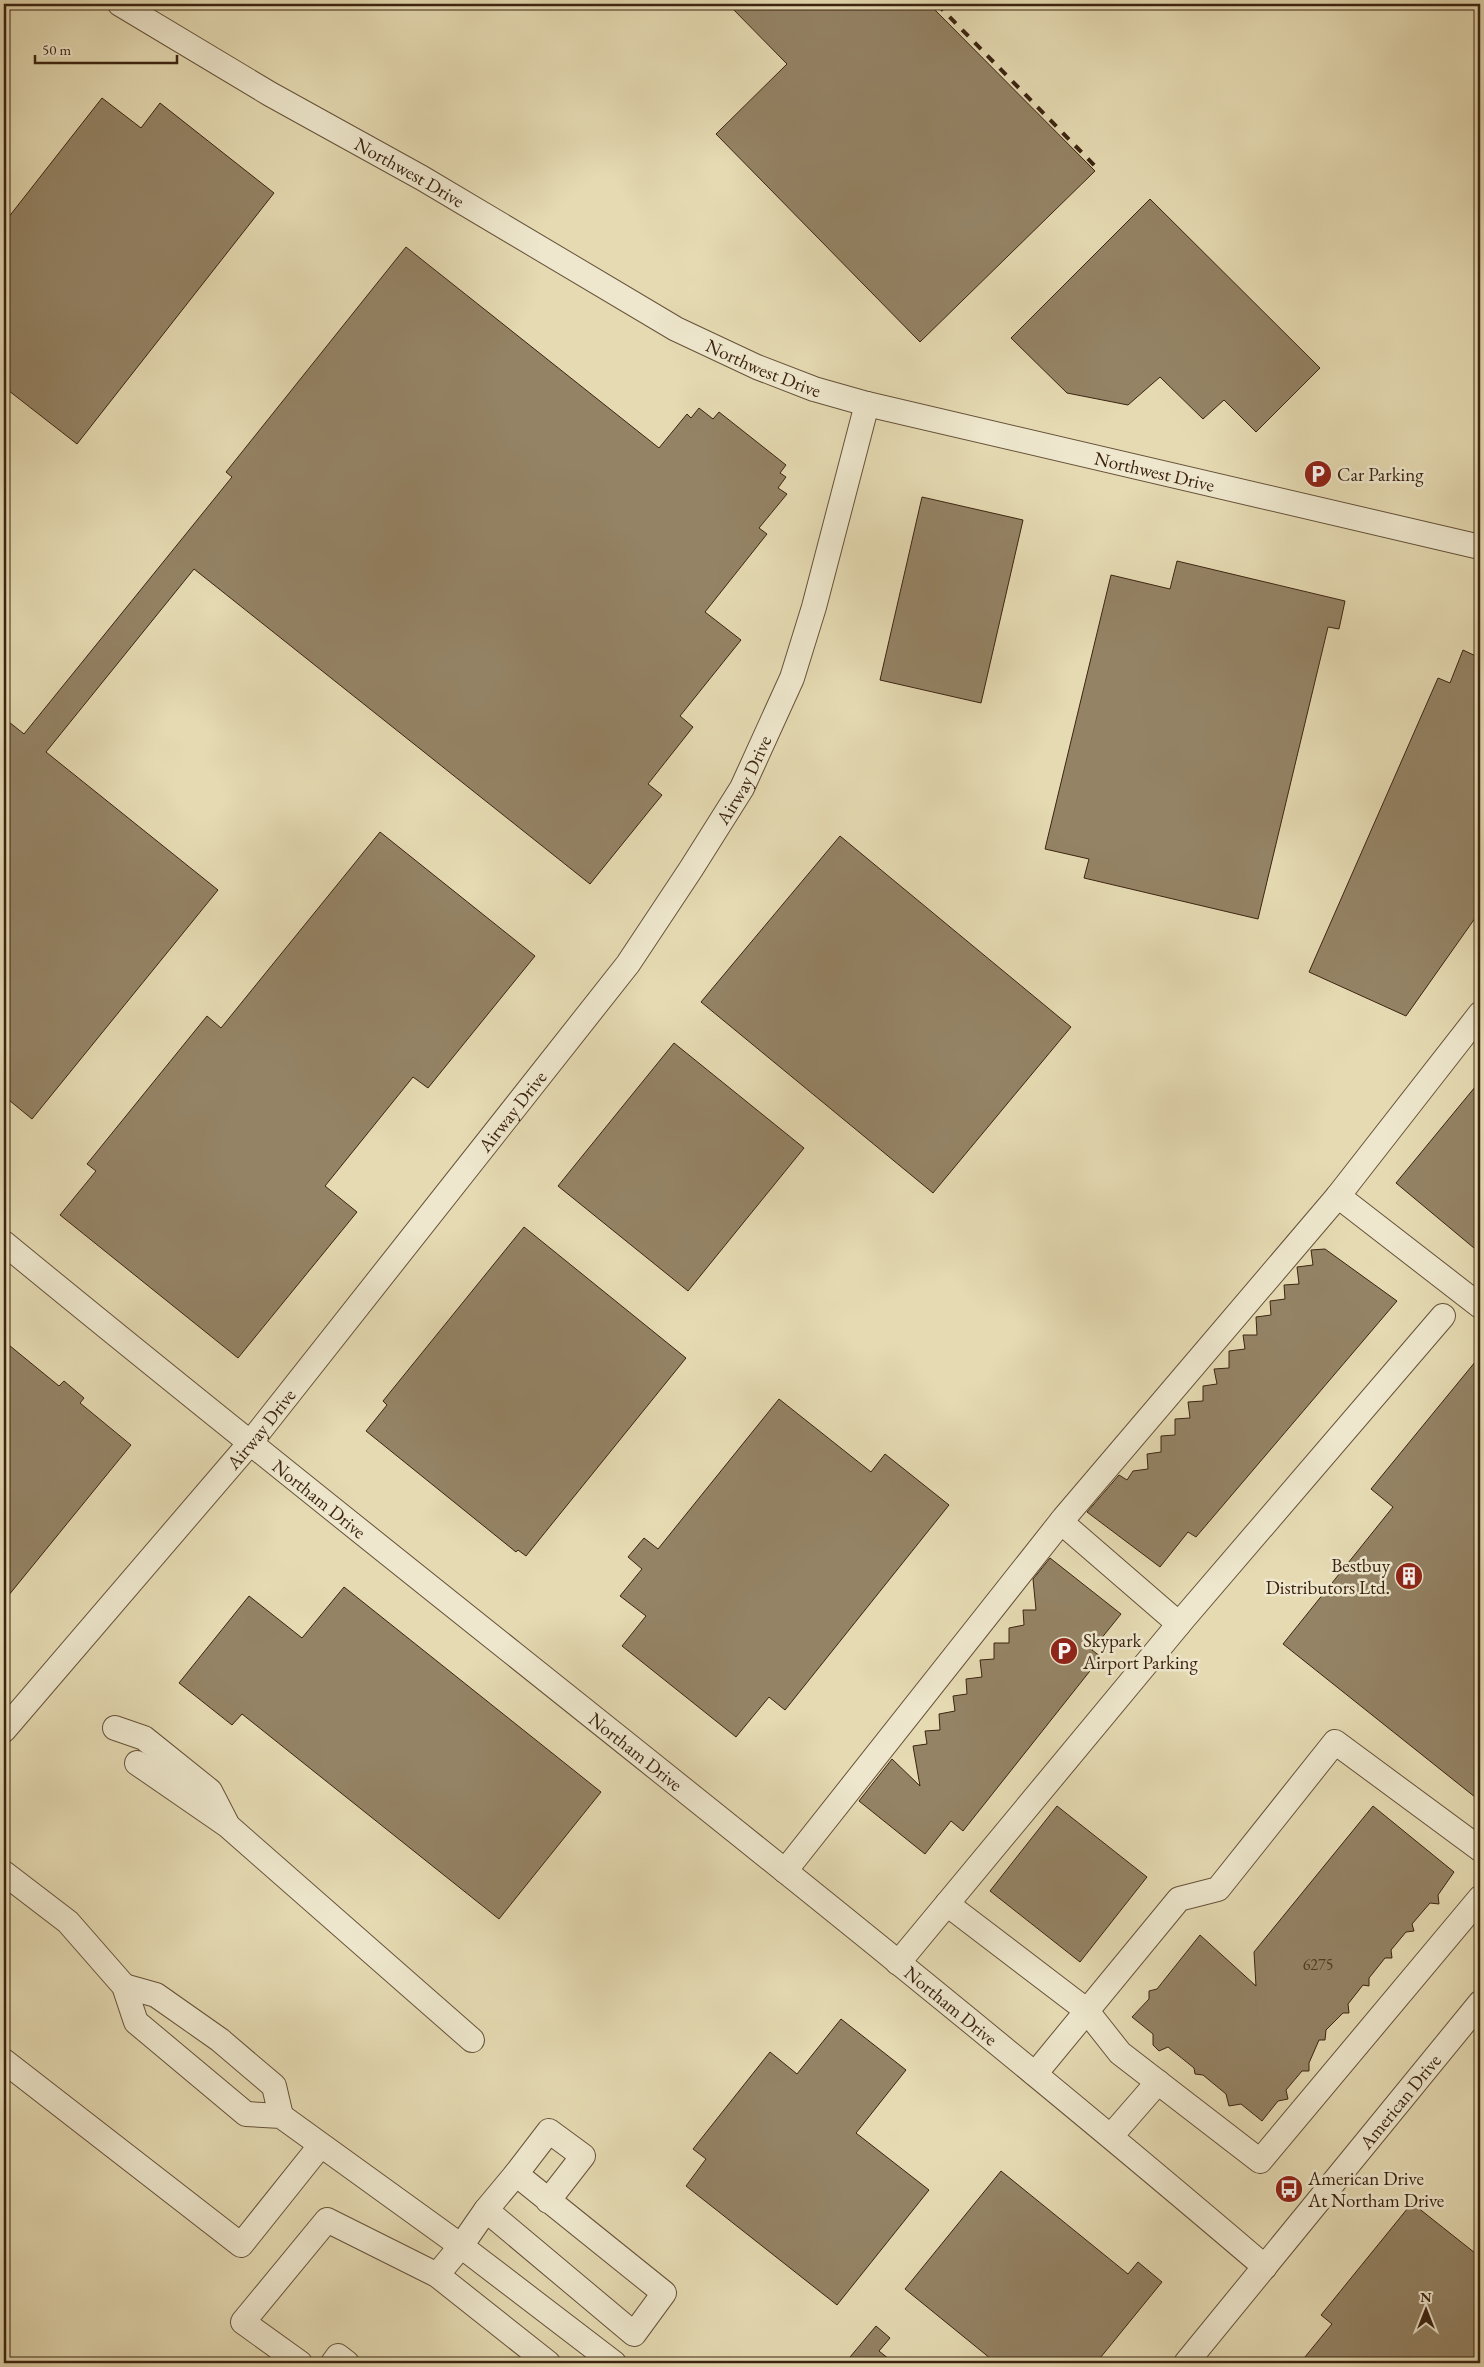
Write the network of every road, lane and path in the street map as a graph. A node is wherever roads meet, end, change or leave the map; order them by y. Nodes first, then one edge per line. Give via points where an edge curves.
1 (120, 4) edge
2 (867, 404) junction
3 (1480, 548) edge
4 (1480, 1014) edge
5 (1338, 1196) junction
6 (4, 1243) edge
7 (1480, 1306) edge
8 (1443, 1316) dead end
9 (250, 1443) junction
10 (1061, 1522) junction
11 (1179, 1624) junction
12 (115, 1728) dead end
13 (4, 1730) edge
14 (137, 1763) dead end
15 (227, 1824) junction
16 (1480, 1849) edge
17 (785, 1870) junction
18 (4, 1873) edge
19 (1480, 1898) edge
20 (947, 1904) junction
21 (898, 1963) junction
22 (124, 1986) junction
23 (1480, 2003) edge
24 (1086, 2010) junction
25 (472, 2040) dead end
26 (4, 2061) edge
27 (1035, 2074) junction
28 (1158, 2082) junction
29 (281, 2116) junction
30 (1111, 2136) junction
31 (320, 2146) junction
32 (516, 2174) junction
33 (548, 2201) junction
34 (486, 2210) junction
35 (461, 2246) junction
36 (1265, 2267) junction
37 (437, 2274) junction
38 (300, 2363) edge
39 (333, 2363) edge
40 (346, 2363) edge
41 (548, 2363) edge
42 (614, 2363) edge
43 (1186, 2363) edge

1 - 2 street, Northwest Drive via 676,329 757,367 814,389
2 - 3 street, Northwest Drive
2 - 9 street, Airway Drive via 792,678 742,788 628,964
4 - 5 street
5 - 7 street
5 - 10 street
6 - 9 street, Northam Drive
8 - 11 street
9 - 13 street, Airway Drive
9 - 17 street, Northam Drive
10 - 11 street
10 - 17 street
11 - 20 street
12 - 15 street via 144,1738 210,1791
14 - 15 street
15 - 25 street
16 - 24 street via 1336,1742 1218,1889 1179,1899
17 - 21 street, Northam Drive
18 - 22 street via 68,1922
19 - 28 street via 1260,2161
20 - 21 street
20 - 24 street
21 - 27 street, Northam Drive
22 - 29 street via 156,1996 220,2040 274,2086
22 - 29 street via 136,2022 246,2114
23 - 36 street, American Drive
24 - 27 street
24 - 28 street via 1120,2053
26 - 31 street via 241,2245
27 - 30 street, Northam Drive
28 - 30 street
29 - 31 street
30 - 36 street, Northam Drive
31 - 35 street
32 - 33 street
32 - 33 street via 549,2130 583,2156
32 - 34 street
33 - 34 street via 664,2293 634,2334
34 - 35 street
35 - 37 street
35 - 42 street
36 - 43 street, American Drive
37 - 38 street via 327,2220 243,2322
37 - 41 street
39 - 40 street via 338,2356

